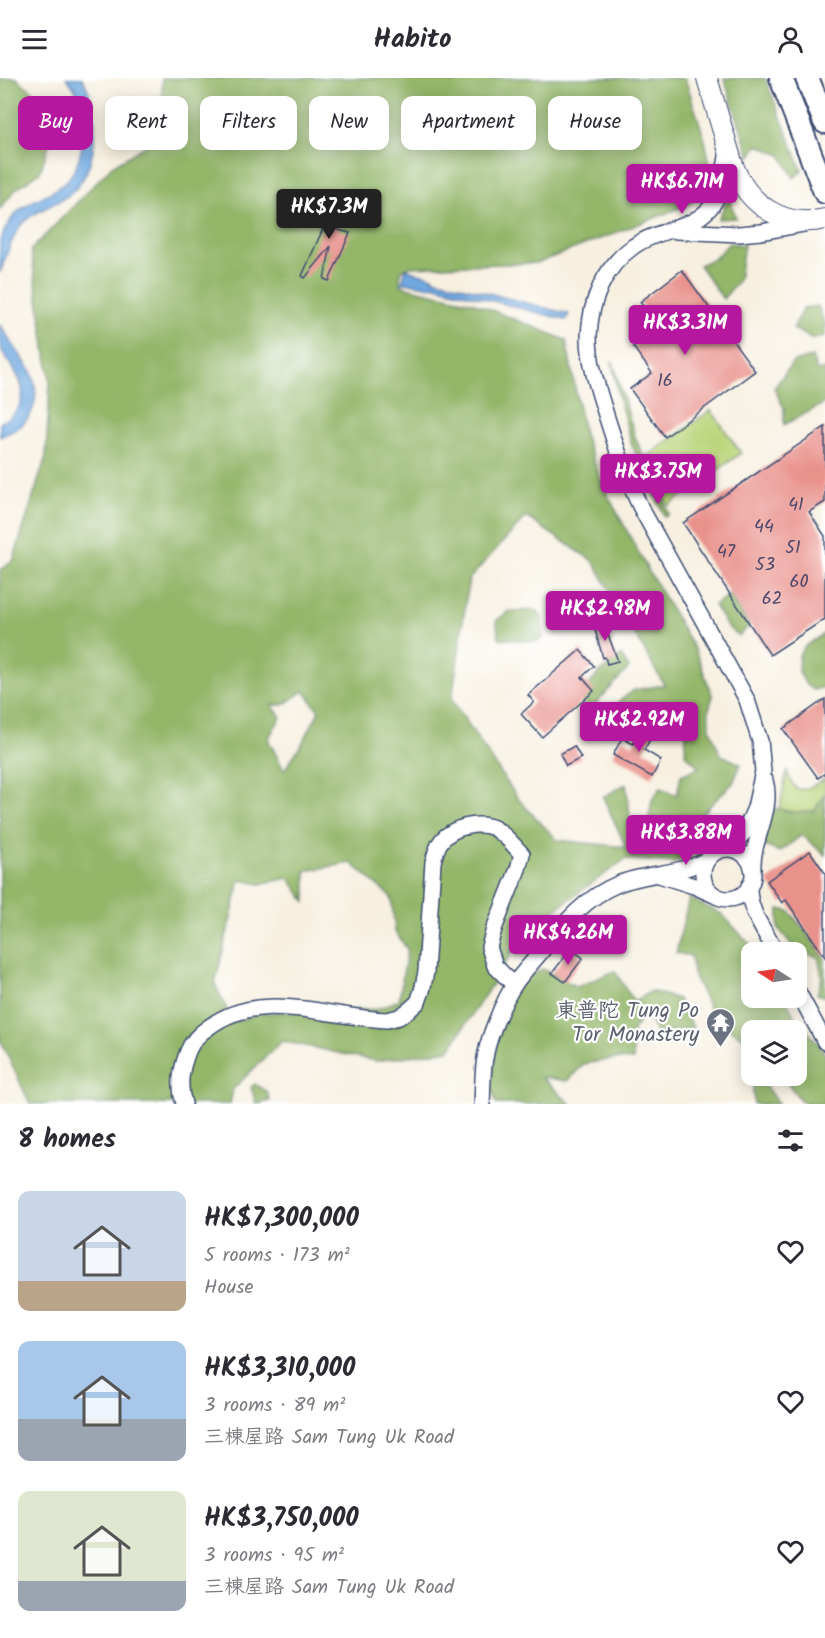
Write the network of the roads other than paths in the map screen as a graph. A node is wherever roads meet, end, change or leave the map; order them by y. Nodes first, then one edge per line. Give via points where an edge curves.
1 (706, 78) edge
2 (781, 78) edge
3 (807, 78) edge
4 (825, 122) edge
5 (728, 148) junction
6 (825, 192) edge
7 (817, 221) edge
8 (664, 232) junction
9 (763, 771) junction
10 (724, 849) junction
11 (710, 857) junction
12 (648, 875) junction
13 (751, 878) junction
14 (720, 897) junction
15 (765, 931) junction
16 (771, 942) edge
17 (514, 985) junction
18 (807, 1008) edge
19 (825, 1042) edge
20 (184, 1104) edge
21 (482, 1104) edge

1 - 5 main road
2 - 6 highway
3 - 4 highway
5 - 7 main road via 742,187 757,202 788,219
5 - 8 street via 716,201 686,225
7 - 8 street via 739,234
8 - 9 street via 635,245 600,286 592,309 592,360 629,484 747,700 760,741
9 - 10 street via 748,826
9 - 13 street via 768,801 754,848
10 - 11 street
10 - 13 street via 741,852 748,860
11 - 12 street via 697,865
11 - 14 street via 703,877 707,888
12 - 14 street via 669,877
12 - 17 street via 617,884 582,906
13 - 14 street via 741,895 731,899
13 - 15 street via 753,912
14 - 15 street via 745,909
15 - 16 street
17 - 20 street via 495,966 489,947 522,854 495,829 472,825 442,839 436,851 426,972 418,1002 399,1017 387,1020 271,1006 228,1014 201,1032 190,1046 180,1084
17 - 21 street via 486,1053
18 - 19 street

